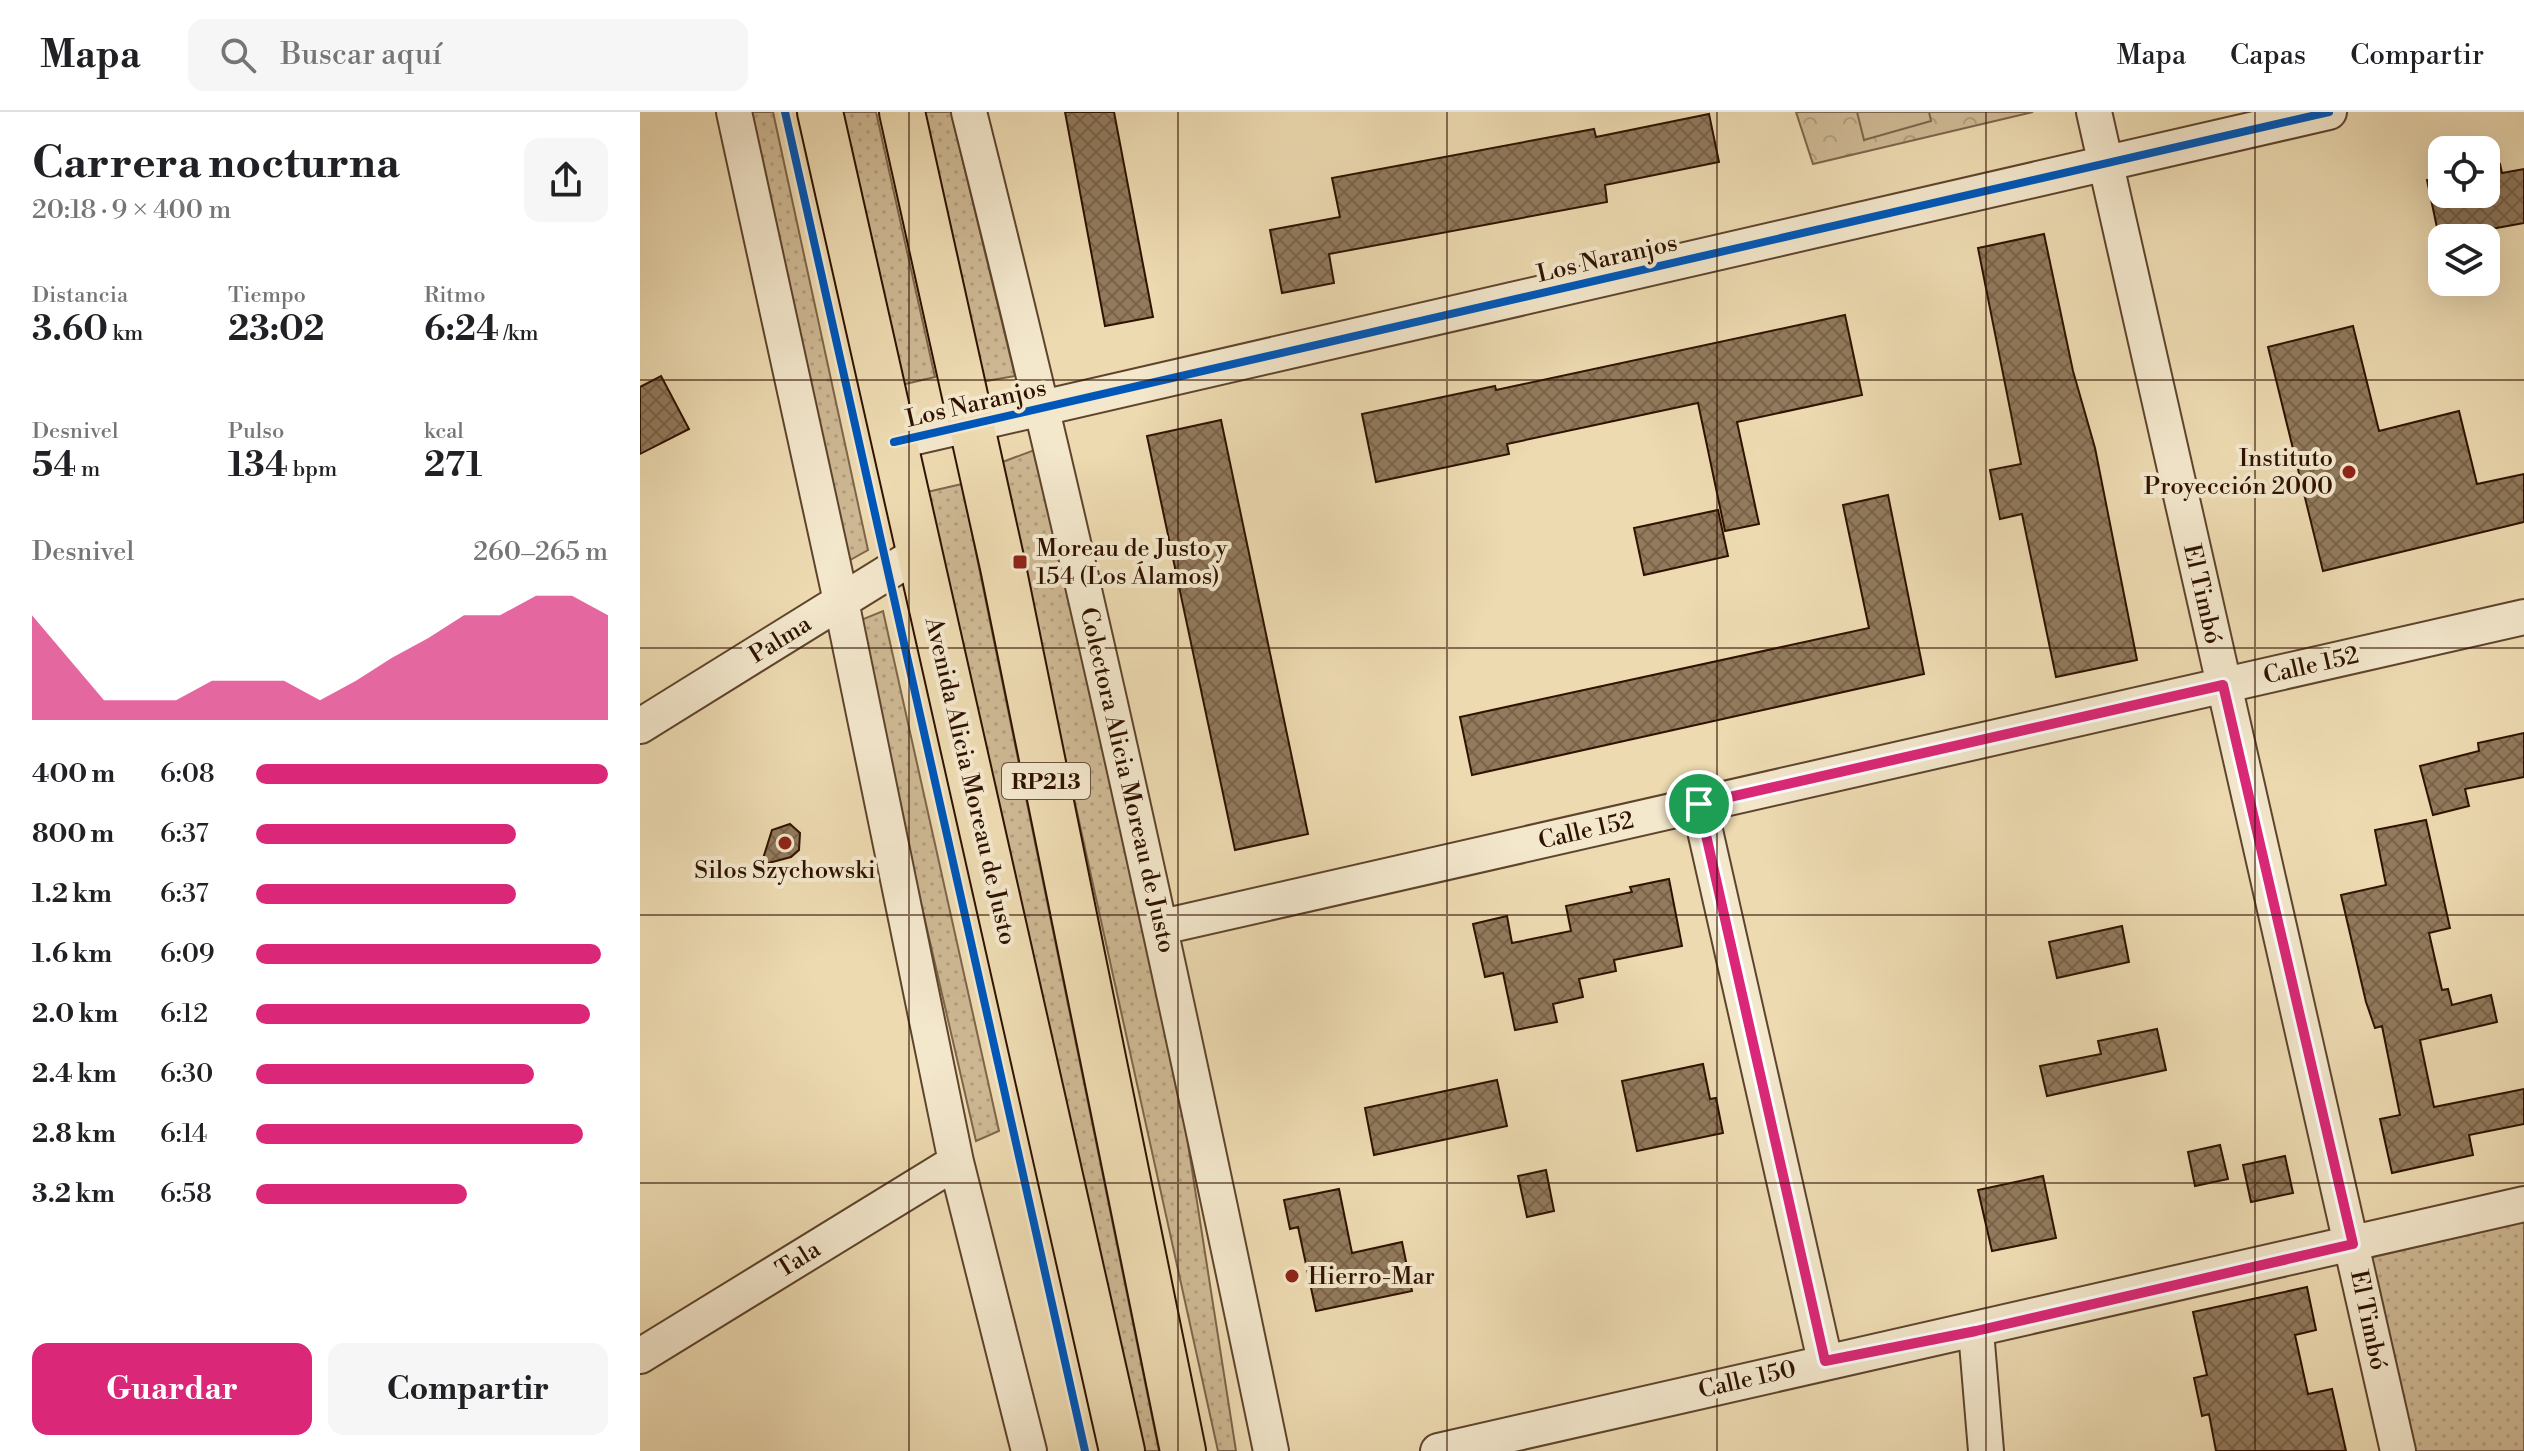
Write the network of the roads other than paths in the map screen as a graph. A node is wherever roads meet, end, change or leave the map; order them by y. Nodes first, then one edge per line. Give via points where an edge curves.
1 (734, 112) edge
2 (820, 112) edge
3 (902, 112) edge
4 (969, 112) edge
5 (2094, 112) edge
6 (2329, 112) edge
7 (2106, 163) junction
8 (1043, 408) junction
9 (971, 424) junction
10 (894, 442) junction
11 (919, 553) junction
12 (841, 601) junction
13 (2524, 617) edge
14 (2223, 685) junction
15 (640, 726) edge
16 (1699, 804) junction
17 (1162, 927) junction
18 (956, 1162) junction
19 (2524, 1204) edge
20 (2353, 1244) junction
21 (1976, 1331) junction
22 (640, 1356) edge
23 (1825, 1361) junction
24 (1029, 1451) edge
25 (1122, 1451) edge
26 (1183, 1451) edge
27 (1271, 1451) edge
28 (1438, 1451) edge
29 (1986, 1451) edge
30 (2398, 1451) edge

1 - 12 street
2 - 10 main road, Avenida Alicia Moreau de Justo / RP213
3 - 9 main road, RP213
4 - 8 street, Colectora Alicia Moreau de Justo
5 - 7 street, El Timbó
6 - 7 street, Los Naranjos
7 - 8 street, Los Naranjos
7 - 14 street, El Timbó
8 - 9 street, Los Naranjos
8 - 17 street, Colectora Alicia Moreau de Justo
9 - 10 street, Los Naranjos
9 - 26 main road, RP213
10 - 11 main road, Avenida Alicia Moreau de Justo / RP213
11 - 12 street, Palma
11 - 25 main road, Avenida Alicia Moreau de Justo / RP213
12 - 15 street, Palma
12 - 18 street
13 - 14 street, Calle 152
14 - 16 street, Calle 152
14 - 20 street, El Timbó
16 - 17 street, Calle 152
16 - 23 street
17 - 27 street, Colectora Alicia Moreau de Justo
18 - 22 street, Tala
18 - 24 street
19 - 20 street, Calle 150
20 - 21 street, Calle 150
20 - 30 street, El Timbó
21 - 23 street, Calle 150
21 - 29 street
23 - 28 street, Calle 150

